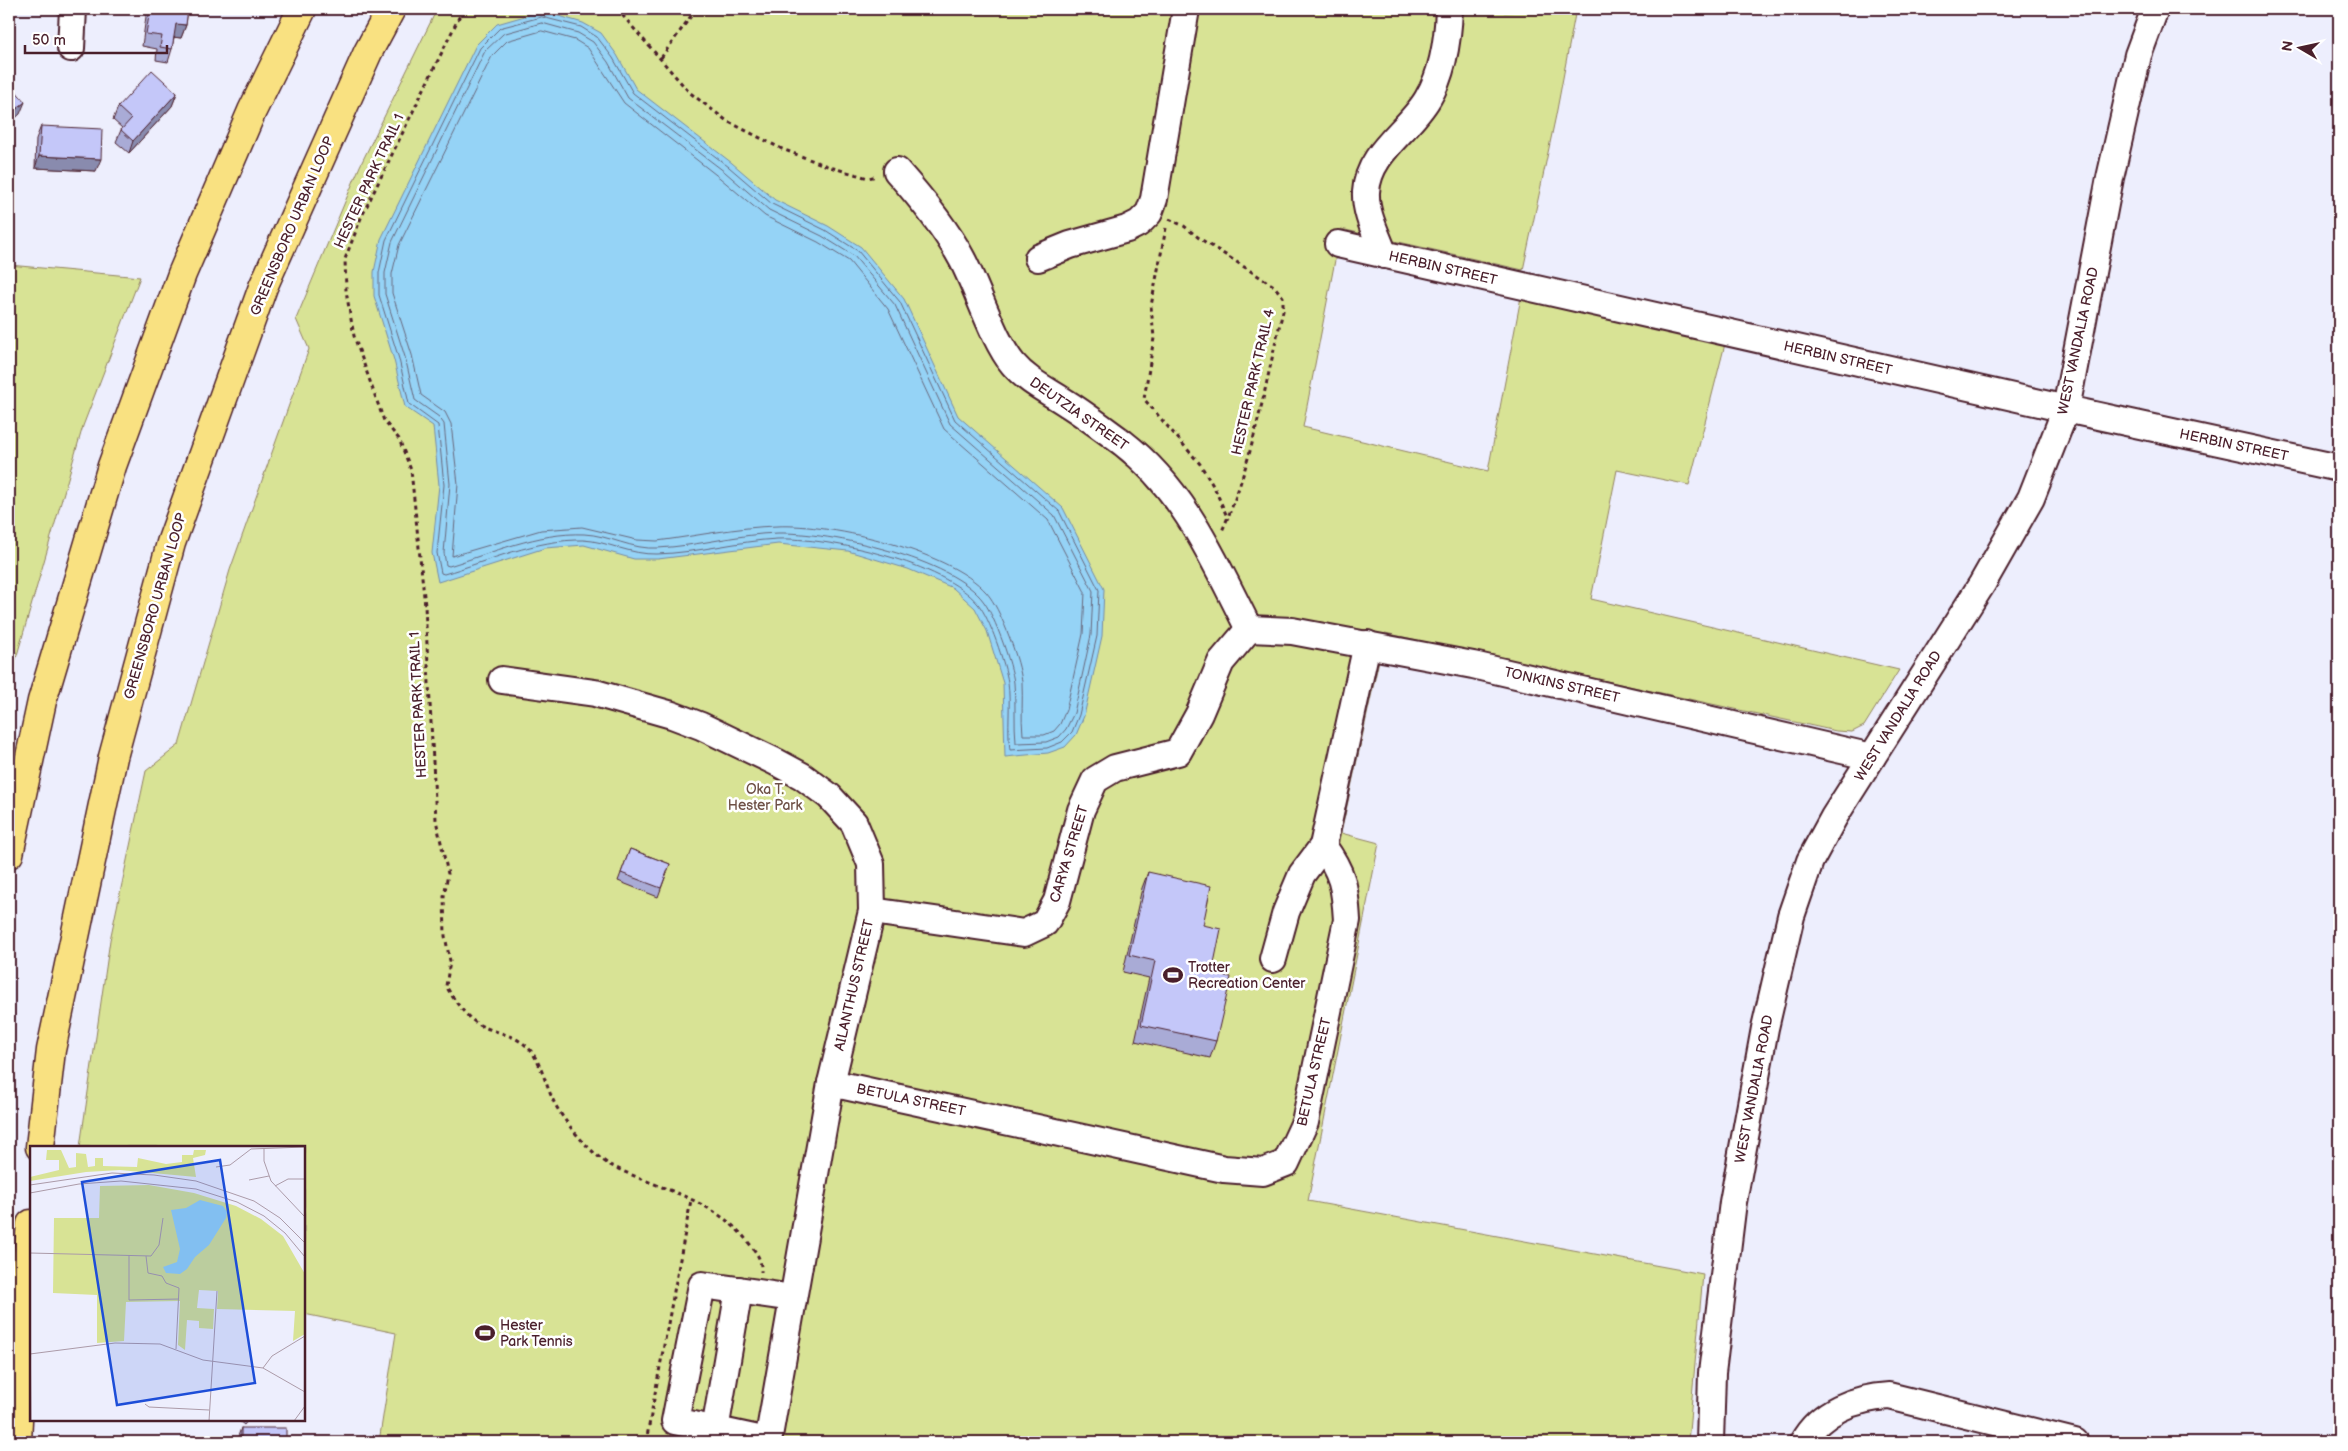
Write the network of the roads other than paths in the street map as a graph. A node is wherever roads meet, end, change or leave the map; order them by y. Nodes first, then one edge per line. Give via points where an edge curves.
1 (74, 9) edge
2 (302, 9) edge
3 (391, 9) edge
4 (1186, 9) edge
5 (1449, 9) edge
6 (2155, 9) edge
7 (71, 48) dead end
8 (897, 172) road end
9 (1338, 244) dead end
10 (1384, 255) junction
11 (1038, 258) dead end
12 (2066, 409) junction
13 (2339, 468) edge
14 (1249, 629) junction
15 (1367, 644) junction
16 (502, 680) dead end
17 (1872, 757) junction
18 (1323, 846) junction
19 (9, 854) edge
20 (872, 911) junction
21 (1273, 959) dead end
22 (831, 1083) junction
23 (40, 1146) edge
24 (30, 1234) edge
25 (750, 1284) junction
26 (793, 1298) junction
27 (715, 1430) junction
28 (17, 1442) edge
29 (768, 1442) edge
30 (1710, 1442) edge
31 (1803, 1442) edge
32 (2075, 1442) edge

1 - 7 street
2 - 19 highway via 252,112 182,274 112,466 42,701
3 - 23 highway, GREENSBORO URBAN LOOP via 368,52 263,287 171,543 113,757 51,1050
4 - 11 street via 1149,213 1127,229 1070,244
5 - 10 street via 1447,44 1429,97 1378,157 1368,178 1368,210
6 - 12 street, WEST VANDALIA ROAD via 2138,55 2110,178
8 - 14 street, DEUTZIA STREET via 941,226 961,258 1012,363 1030,380 1125,445 1167,486 1194,521
9 - 10 street, HERBIN STREET
10 - 12 street, HERBIN STREET
12 - 13 street, HERBIN STREET
12 - 17 street, WEST VANDALIA ROAD via 2031,498 1982,584
14 - 15 street, TONKINS STREET via 1292,631
14 - 20 street, CARYA STREET via 1221,662 1199,714 1178,752 1115,768 1095,780 1081,810 1057,901 1045,923 1024,933
15 - 17 street, TONKINS STREET via 1474,665
15 - 18 street
16 - 20 street, AILANTHUS STREET via 595,693 672,715 702,726 802,776 829,796 854,823 871,864
17 - 30 street, WEST VANDALIA ROAD via 1810,861 1791,916 1765,1028 1733,1202 1712,1373
18 - 21 street via 1302,874 1286,912
18 - 22 street, BETULA STREET via 1335,863 1345,888 1347,920 1305,1122 1286,1163 1263,1172 1224,1169
20 - 22 street, AILANTHUS STREET
22 - 26 street, AILANTHUS STREET
24 - 28 highway
25 - 26 street
25 - 27 street
25 - 27 street via 702,1285 675,1422
26 - 29 street, AILANTHUS STREET
27 - 29 street
31 - 32 street via 1808,1433 1832,1412 1868,1397 1889,1396

